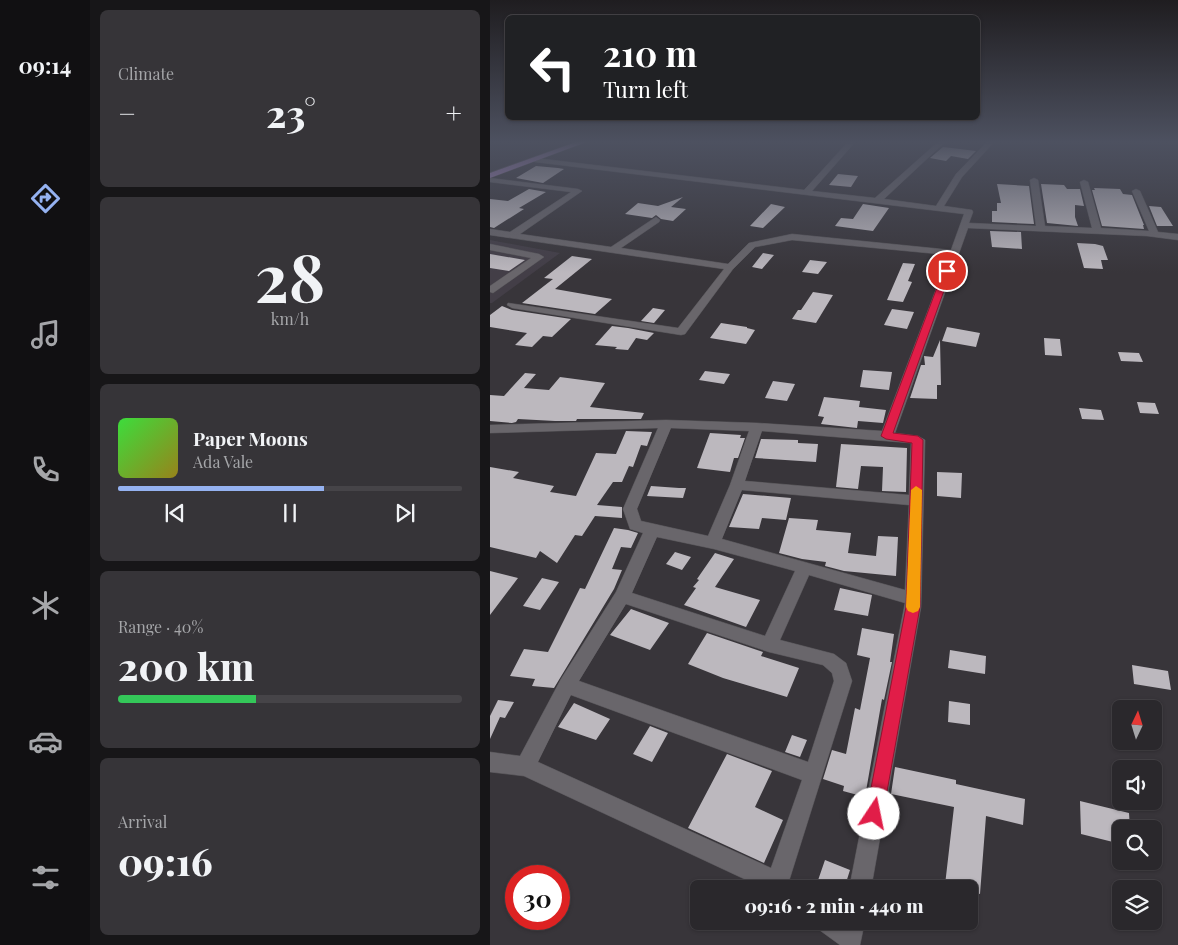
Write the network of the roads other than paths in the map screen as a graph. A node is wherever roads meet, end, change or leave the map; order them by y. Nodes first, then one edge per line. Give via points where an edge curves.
1 (527, 185) edge
2 (741, 185) edge
3 (813, 185) edge
4 (894, 185) edge
5 (953, 185) edge
6 (1035, 185) edge
7 (1085, 185) edge
8 (1136, 191) dead end
9 (806, 193) junction
10 (876, 201) junction
11 (938, 208) junction
12 (656, 220) dead end
13 (964, 225) junction
14 (1041, 229) junction
15 (1097, 231) junction
16 (490, 232) edge
17 (1155, 234) junction
18 (512, 235) junction
19 (1178, 237) edge
20 (490, 247) edge
21 (612, 250) junction
22 (954, 253) junction
23 (730, 267) junction
24 (490, 289) edge
25 (512, 305) dead end
26 (666, 424) junction
27 (757, 428) junction
28 (490, 429) edge
29 (886, 436) junction
30 (737, 485) junction
31 (916, 501) junction
32 (652, 531) junction
33 (713, 543) junction
34 (805, 567) junction
35 (622, 596) junction
36 (913, 600) junction
37 (769, 645) junction
38 (568, 685) junction
39 (490, 762) edge
40 (525, 766) junction
41 (814, 774) junction
42 (768, 880) edge
43 (780, 880) edge
44 (862, 880) edge
45 (838, 930) edge
46 (852, 930) edge

1 - 18 street via 578,192
2 - 9 street
3 - 9 street
4 - 10 street
5 - 11 street
6 - 14 street
7 - 15 street
8 - 17 street
9 - 10 street
10 - 11 street
11 - 13 street via 969,212
12 - 21 street
13 - 14 street
13 - 22 street
14 - 15 street
15 - 17 street
16 - 18 street
17 - 19 street
18 - 21 street
20 - 24 street via 538,257
21 - 23 street
22 - 23 street via 792,236 752,245
22 - 29 street
23 - 25 street via 681,332
26 - 27 street
26 - 28 street
26 - 32 street via 630,509 635,525
27 - 29 street
27 - 30 street
29 - 31 street via 918,440
30 - 31 street
30 - 33 street
31 - 36 street
32 - 33 street
32 - 35 street
33 - 34 street
34 - 36 street
34 - 37 street
35 - 37 street
35 - 38 street
36 - 44 street
37 - 41 street via 828,659 840,669 843,681
38 - 40 street
38 - 41 street
39 - 40 street
40 - 42 street
41 - 43 street
45 - 46 street via 851,939

